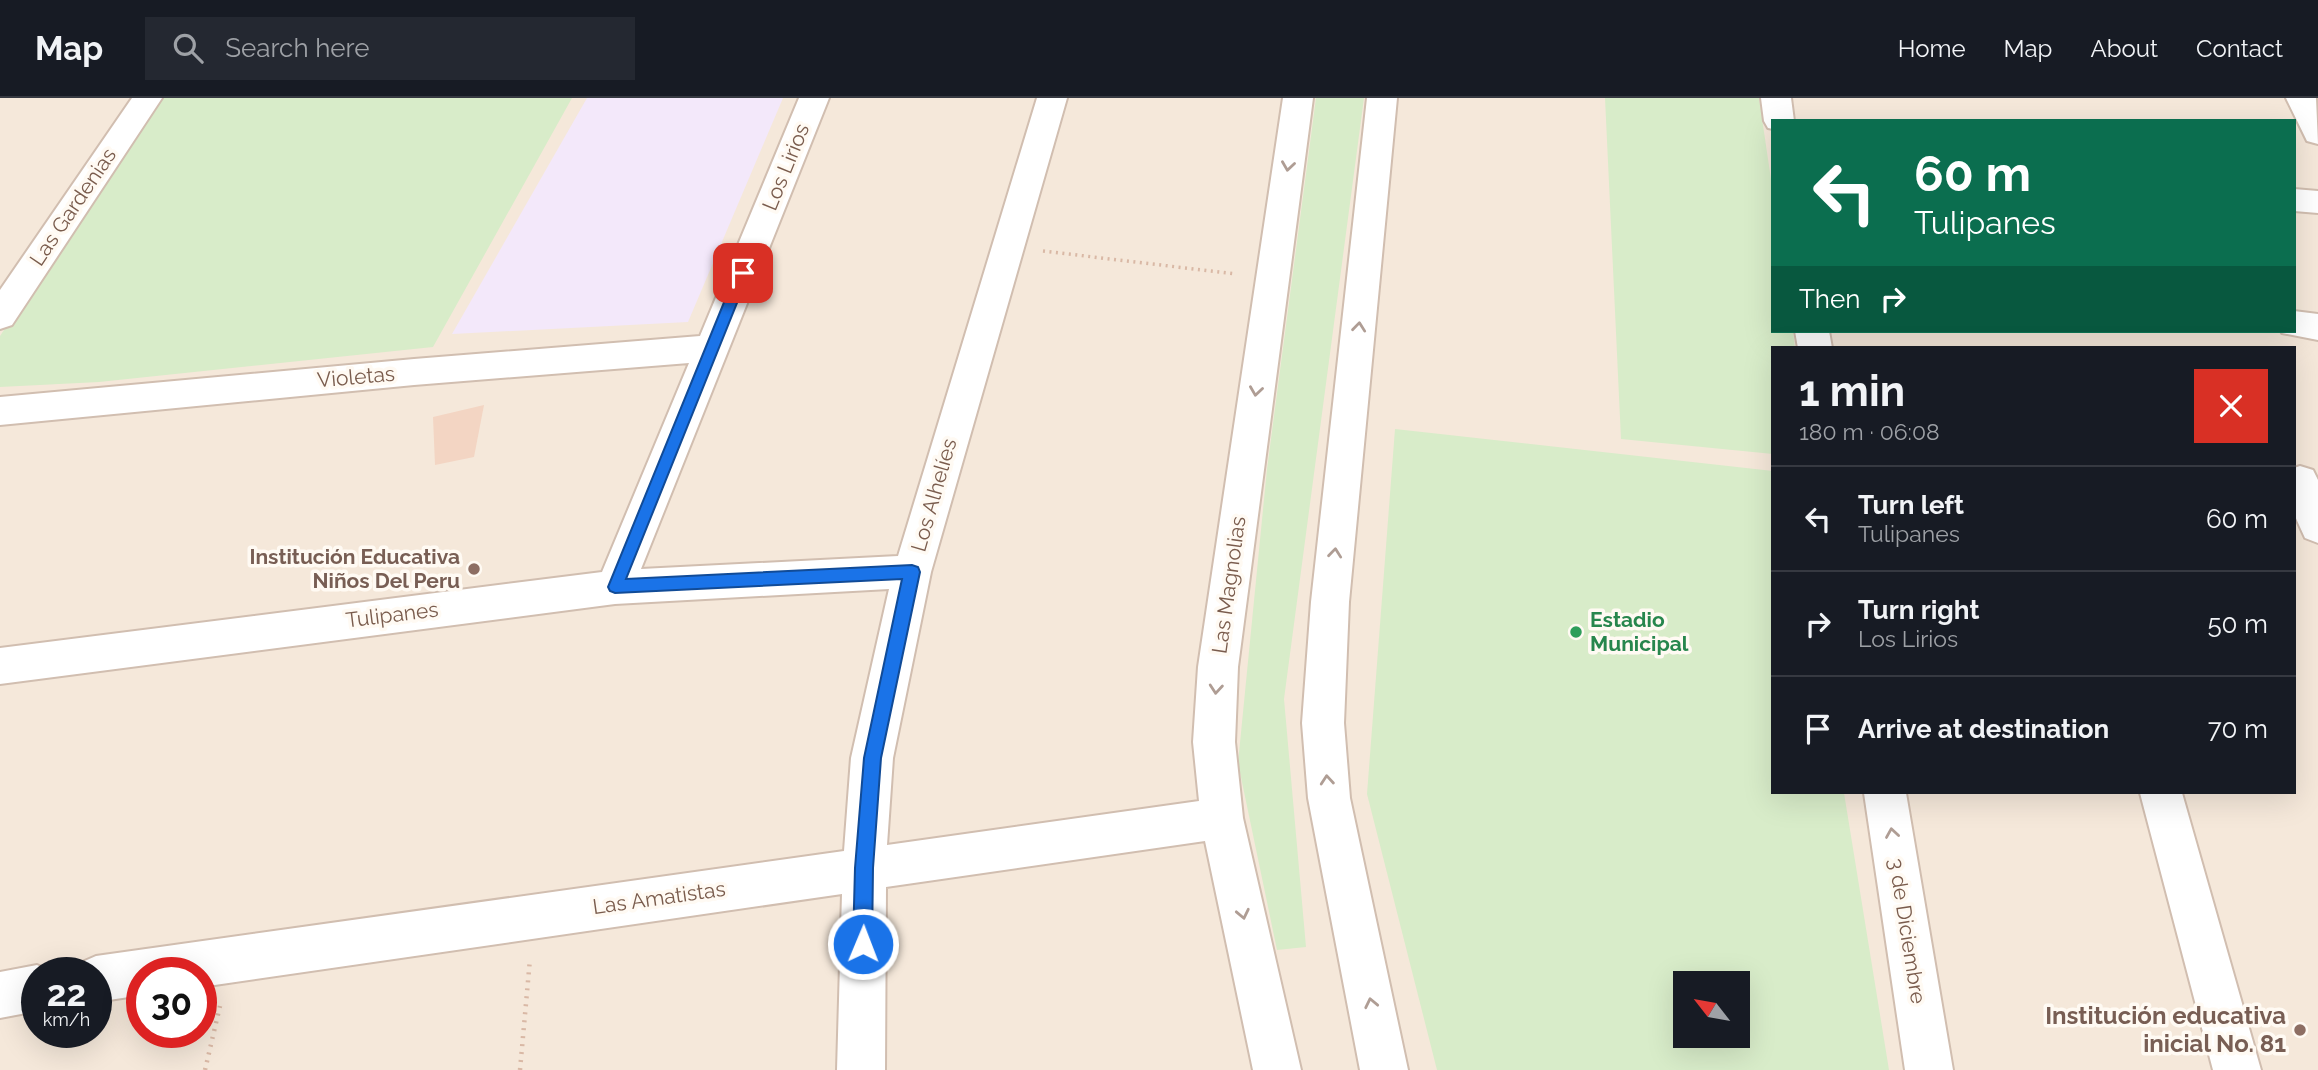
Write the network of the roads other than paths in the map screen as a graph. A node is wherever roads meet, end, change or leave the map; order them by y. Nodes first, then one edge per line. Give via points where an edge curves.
1 (147, 98) edge
2 (814, 98) edge
3 (1052, 98) edge
4 (1298, 98) edge
5 (1382, 98) edge
6 (1776, 98) edge
7 (2301, 98) edge
8 (1779, 119) edge
9 (2318, 134) edge
10 (2296, 200) edge
11 (2318, 202) edge
12 (0, 316) edge
13 (2296, 324) edge
14 (2318, 327) edge
15 (712, 348) junction
16 (0, 411) edge
17 (2304, 482) edge
18 (2318, 527) edge
19 (912, 572) junction
20 (615, 587) junction
21 (0, 666) edge
22 (1885, 794) edge
23 (2161, 794) edge
24 (1222, 818) junction
25 (864, 868) junction
26 (112, 977) edge
27 (21, 991) edge
28 (0, 995) edge
29 (861, 1070) edge
30 (1277, 1070) edge
31 (1384, 1070) edge
32 (1929, 1070) edge
33 (2236, 1070) edge

1 - 12 street, Las Gardenias
2 - 15 street, Los Lirios
3 - 19 street, Los Alhelíes
4 -> 24 street, Las Magnolias via 1218,667 1214,742
31 -> 5 street via 1329,798 1323,723 1330,602
6 - 8 street
7 - 9 street
10 - 11 street
13 - 14 street
15 - 16 street, Violetas
15 - 20 street, Los Lirios
17 - 18 street
19 - 20 street, Tulipanes
19 - 25 street, Los Alhelíes via 872,758
20 - 21 street, Tulipanes
32 -> 22 street, 3 de Diciembre
23 - 33 street
24 - 25 street, Las Amatistas
24 -> 30 street, Las Magnolias
25 - 26 street, Las Amatistas
25 - 29 street, Los Alhelíes
27 - 28 street

